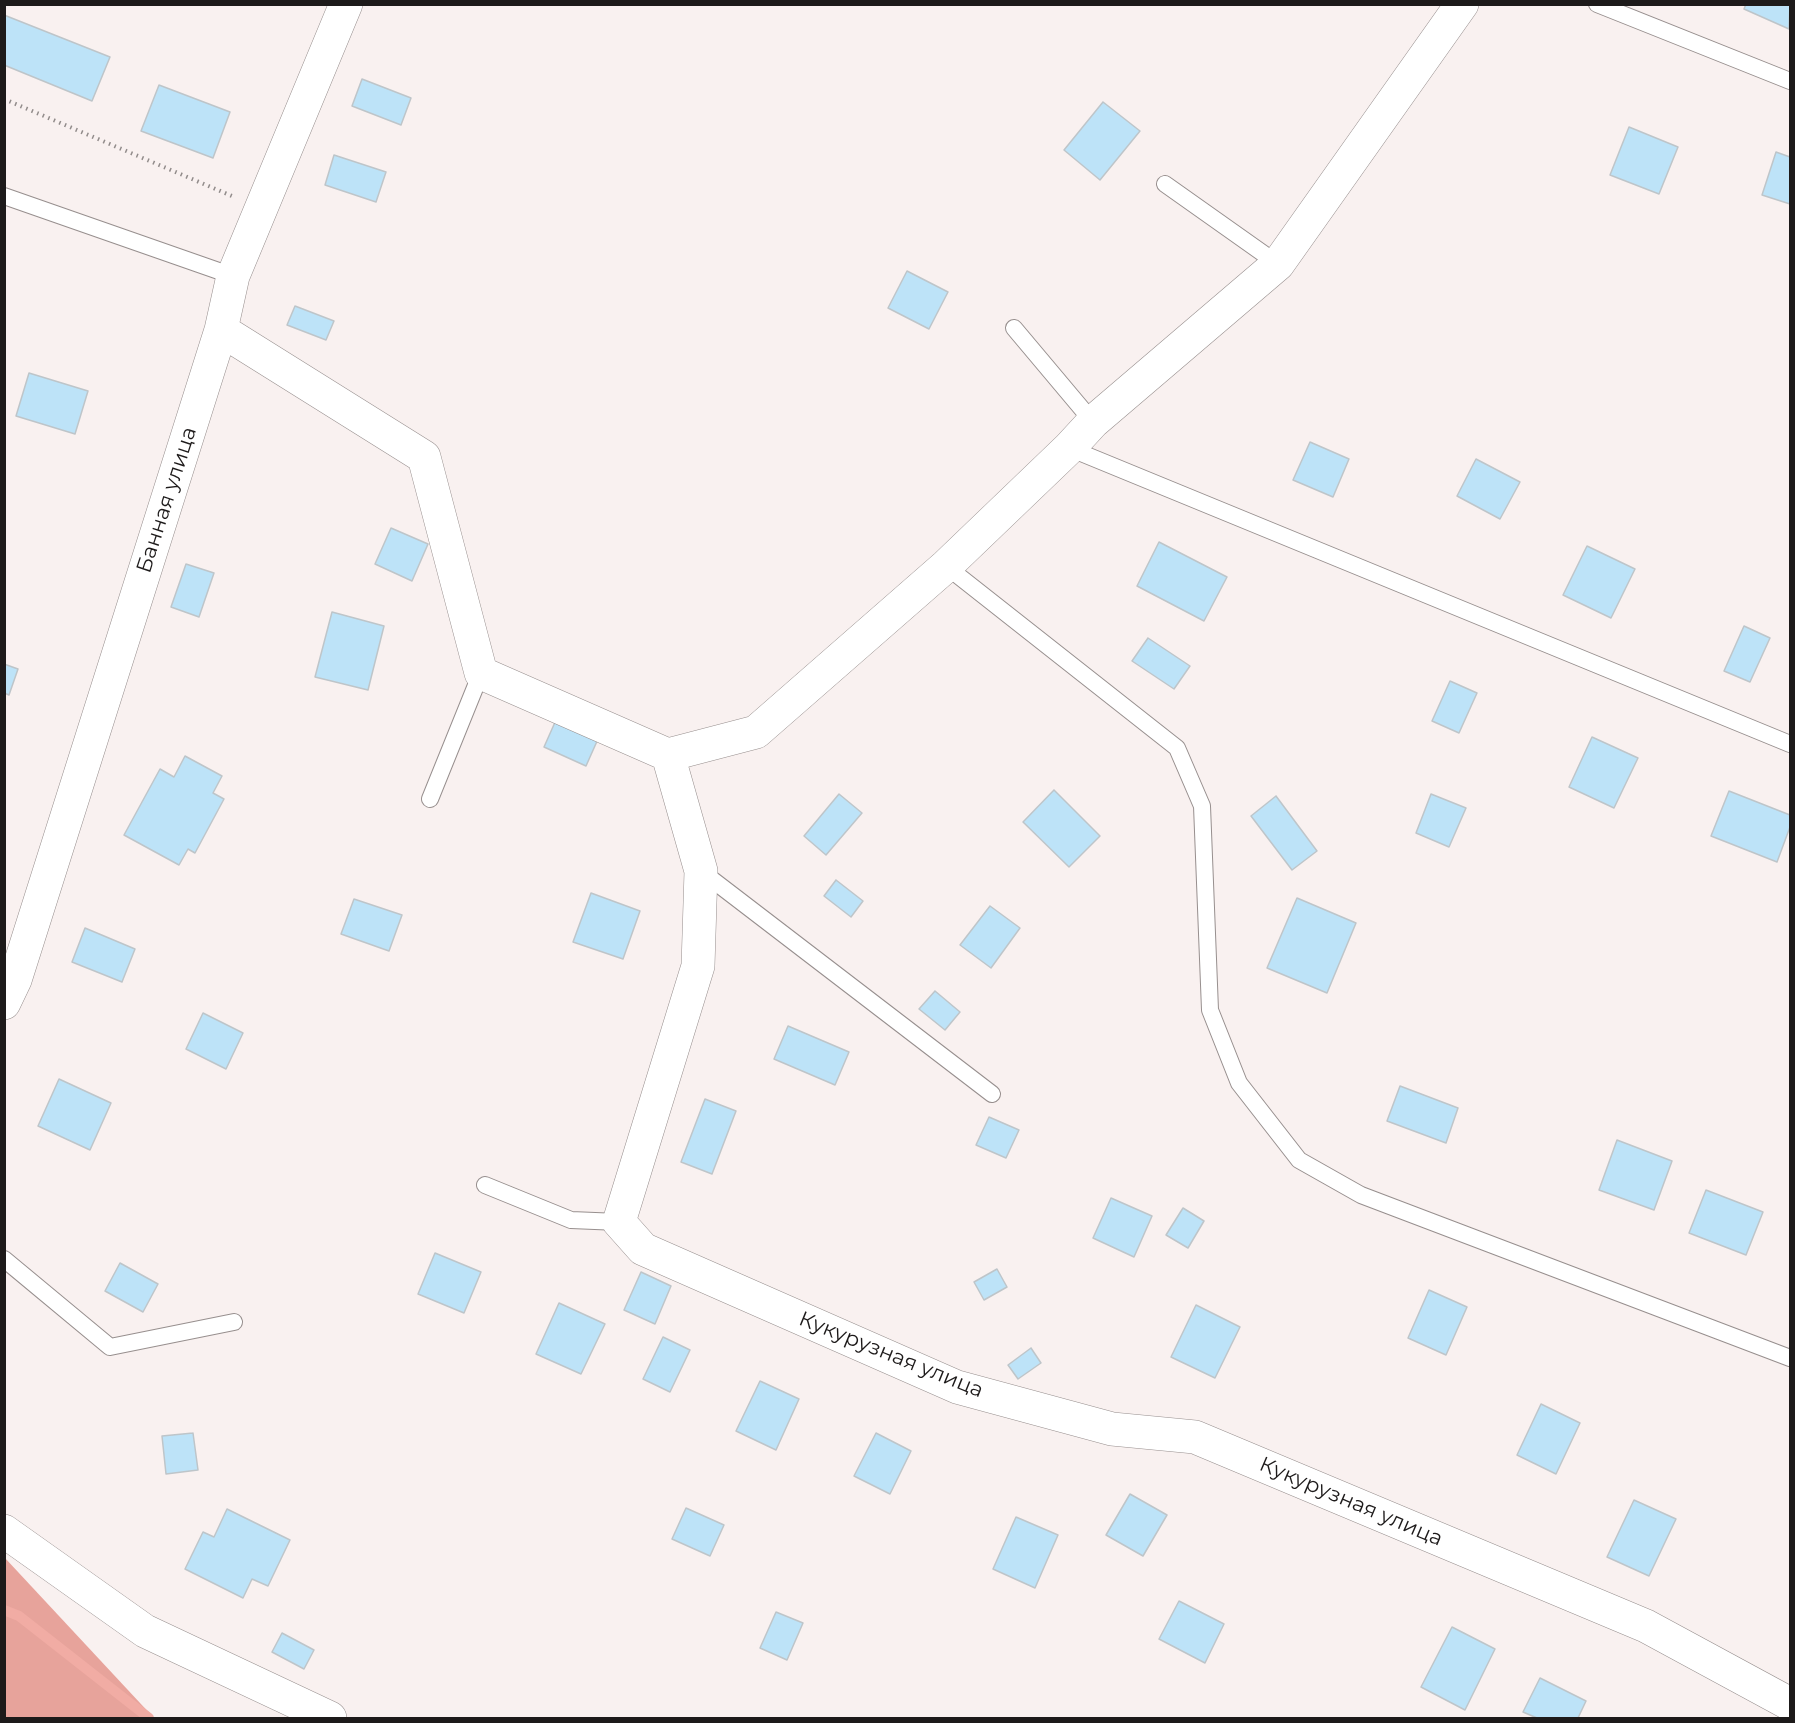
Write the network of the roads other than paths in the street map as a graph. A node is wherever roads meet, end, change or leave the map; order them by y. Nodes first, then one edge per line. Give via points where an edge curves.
1 (346, 4) edge
2 (1462, 4) edge
3 (1597, 4) edge
4 (1791, 81) edge
5 (1165, 184) dead end
6 (4, 196) edge
7 (1278, 264) junction
8 (233, 276) junction
9 (1014, 328) dead end
10 (220, 330) junction
11 (1093, 422) junction
12 (1069, 448) junction
13 (946, 566) junction
14 (481, 674) junction
15 (1791, 744) edge
16 (668, 755) junction
17 (430, 799) dead end
18 (701, 871) junction
19 (4, 1003) edge
20 (993, 1094) dead end
21 (485, 1185) dead end
22 (619, 1222) junction
23 (4, 1259) edge
24 (234, 1322) dead end
25 (1791, 1358) edge
26 (4, 1530) edge
27 (1791, 1704) edge
28 (330, 1719) edge

1 - 8 street, Банная улица
2 - 7 street
3 - 4 lane
5 - 7 lane
6 - 8 lane
7 - 11 street
8 - 10 street, Банная улица
9 - 11 lane
10 - 14 street via 424,457
10 - 19 street, Банная улица via 15,980
11 - 12 street
12 - 13 street
12 - 15 lane
13 - 16 street via 756,732
13 - 25 lane via 1177,748 1202,806 1210,1010 1239,1083 1299,1160 1361,1196
14 - 16 street
14 - 17 lane
16 - 18 street
18 - 20 lane
18 - 22 street via 698,966
21 - 22 lane via 571,1220
22 - 27 street, Кукурузная улица via 643,1249 957,1387 1112,1430 1195,1437 1646,1626
23 - 24 lane via 110,1347
26 - 28 street via 146,1631

